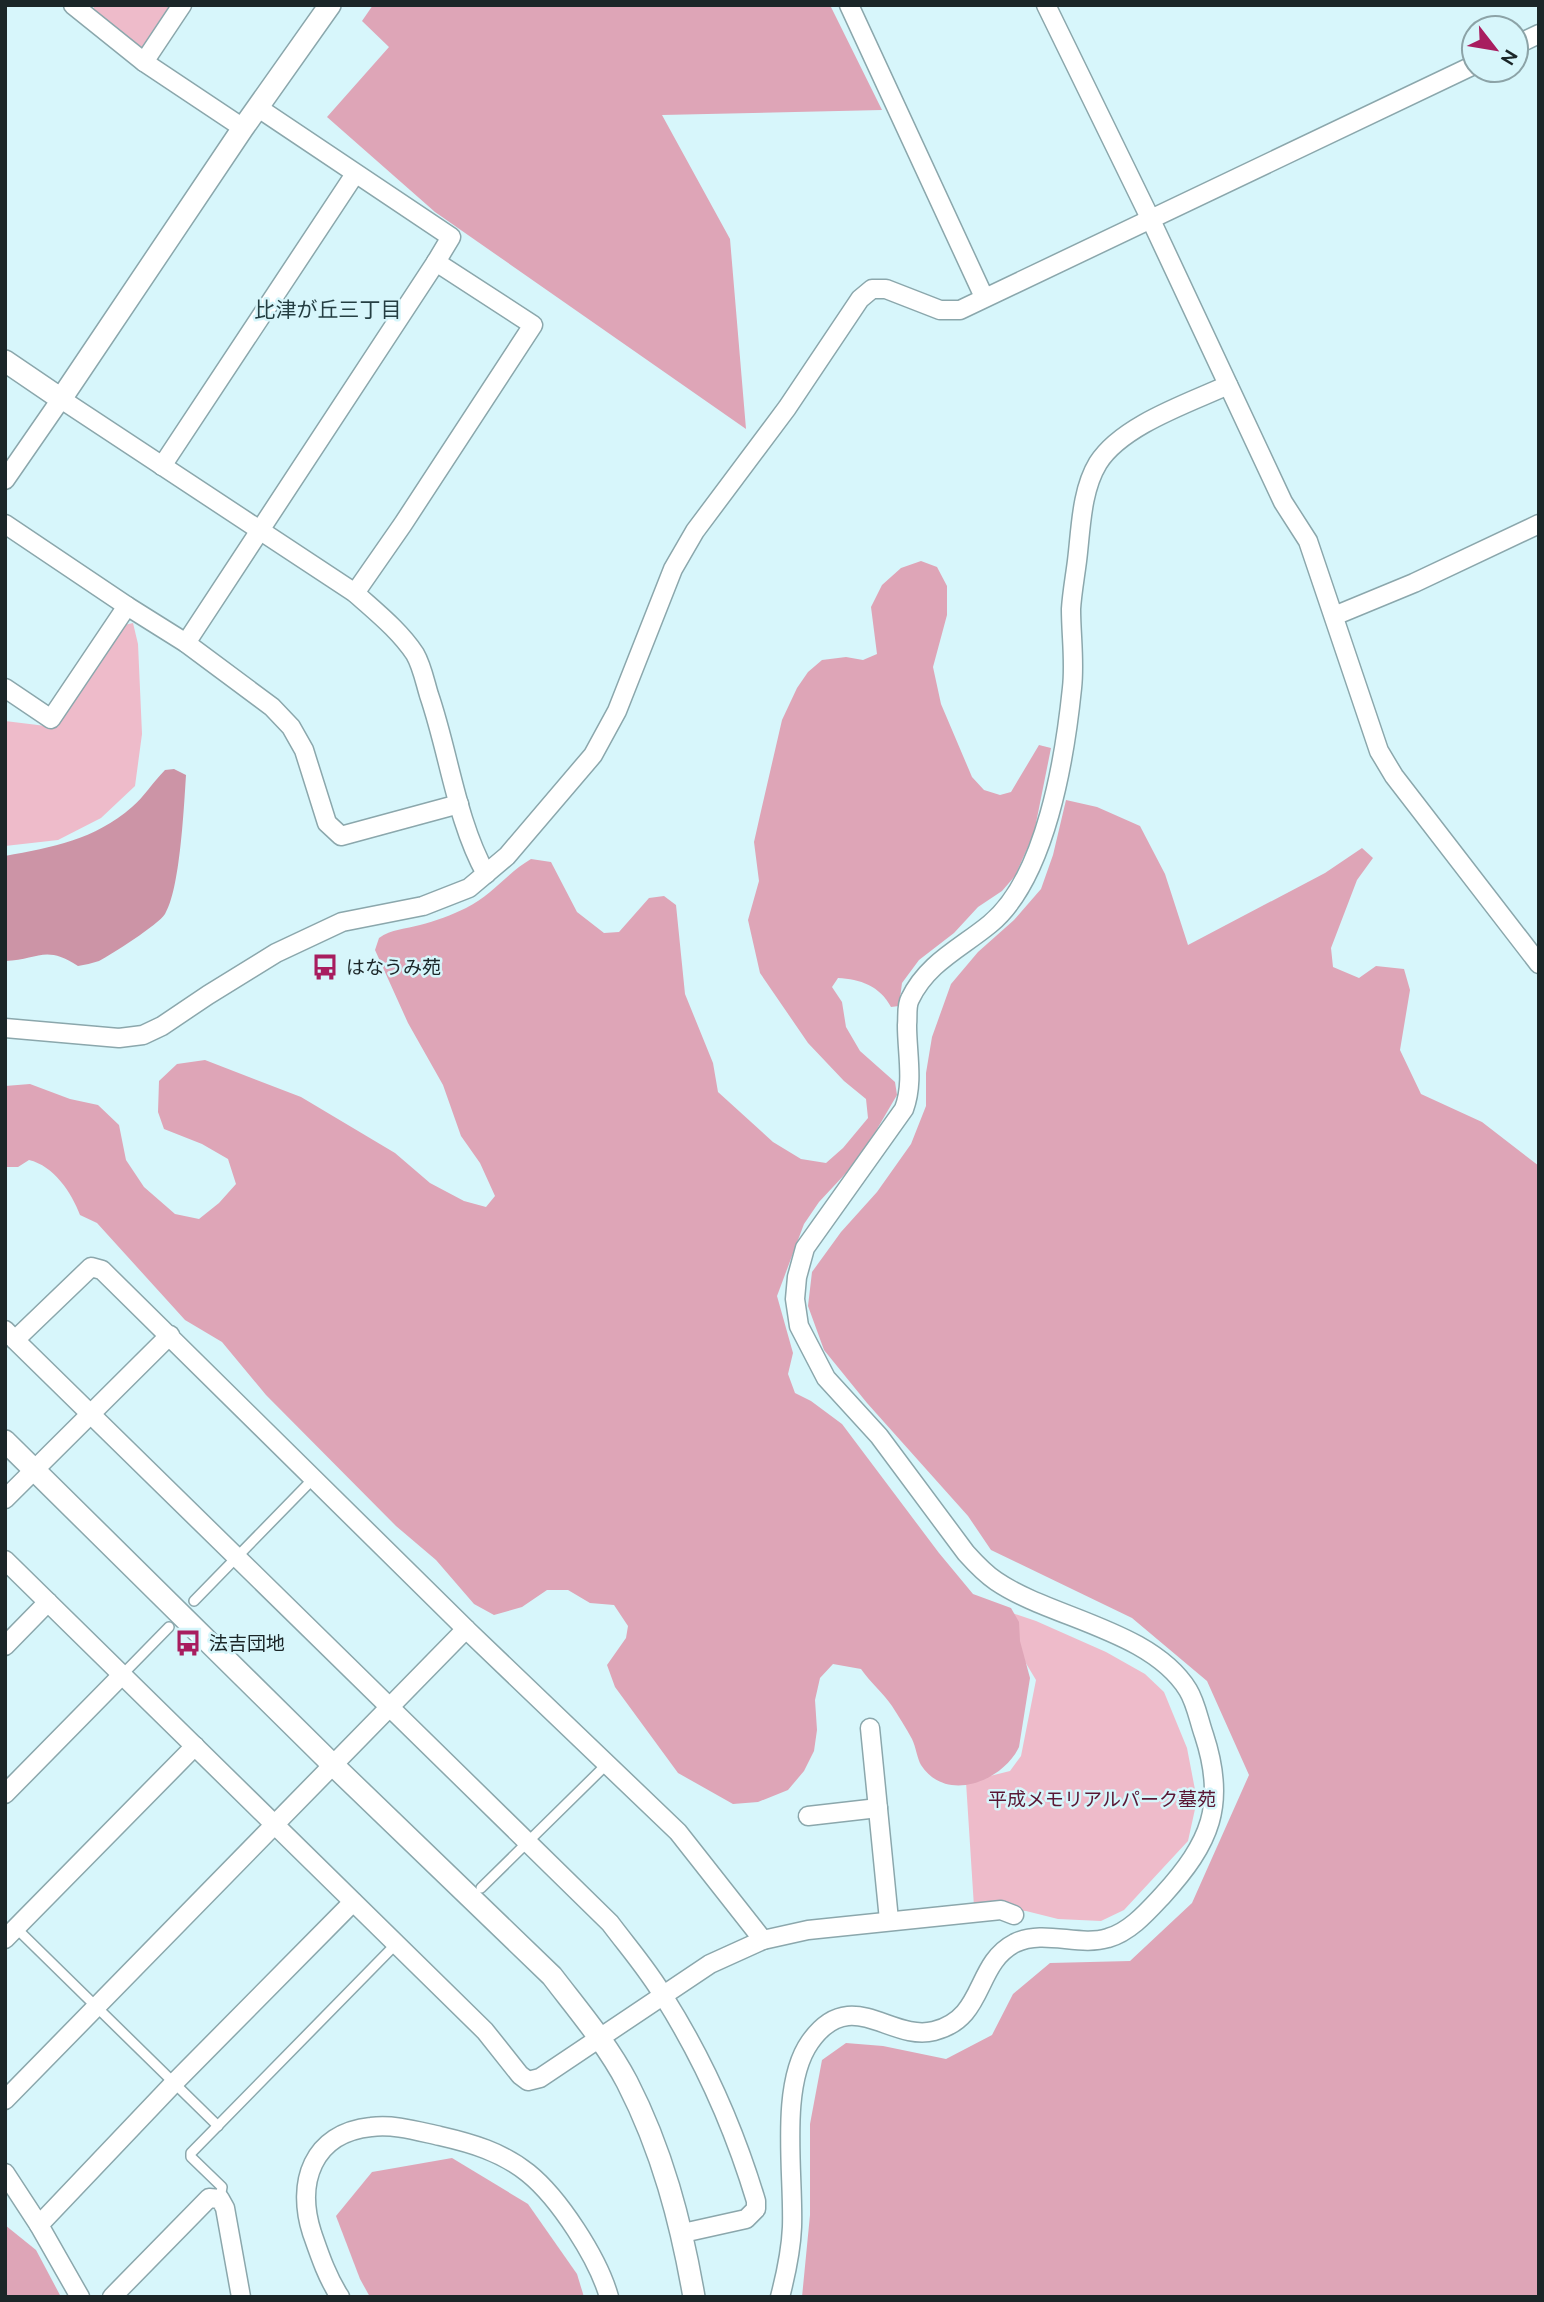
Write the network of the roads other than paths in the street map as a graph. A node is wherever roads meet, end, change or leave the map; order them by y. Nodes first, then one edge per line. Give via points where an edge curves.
1 (72, 5) edge
2 (182, 5) edge
3 (330, 5) edge
4 (849, 5) edge
5 (1046, 5) edge
6 (144, 62) junction
7 (1460, 72) edge
8 (257, 107) junction
9 (243, 128) junction
10 (355, 174) junction
11 (1150, 218) junction
12 (436, 262) junction
13 (984, 297) junction
14 (5, 361) edge
15 (1228, 385) junction
16 (61, 399) junction
17 (162, 466) junction
18 (5, 481) edge
19 (5, 524) edge
20 (1539, 524) edge
21 (259, 530) junction
22 (355, 593) junction
23 (127, 606) junction
24 (1334, 616) junction
25 (186, 643) junction
26 (5, 688) edge
27 (459, 804) junction
28 (486, 874) junction
29 (1539, 964) edge
30 (5, 1028) edge
31 (10, 1335) edge
32 (170, 1335) junction
33 (90, 1414) junction
34 (5, 1441) edge
35 (34, 1469) junction
36 (314, 1478) junction
37 (5, 1499) edge
38 (236, 1556) junction
39 (5, 1560) edge
40 (194, 1601) dead end
41 (48, 1602) junction
42 (169, 1627) dead end
43 (466, 1629) junction
44 (5, 1646) edge
45 (122, 1675) junction
46 (390, 1706) junction
47 (870, 1728) dead end
48 (195, 1746) junction
49 (332, 1764) junction
50 (607, 1764) junction
51 (5, 1794) edge
52 (878, 1808) junction
53 (808, 1816) dead end
54 (274, 1824) junction
55 (528, 1842) junction
56 (481, 1888) dead end
57 (353, 1902) junction
58 (1014, 1915) dead end
59 (889, 1920) junction
60 (11, 1926) edge
61 (763, 1940) junction
62 (396, 1944) junction
63 (664, 1995) junction
64 (97, 2007) junction
65 (598, 2039) junction
66 (174, 2083) junction
67 (5, 2100) edge
68 (218, 2126) junction
69 (5, 2173) edge
70 (220, 2199) junction
71 (39, 2225) junction
72 (683, 2233) junction
73 (80, 2297) edge
74 (112, 2297) edge
75 (241, 2297) edge
76 (340, 2297) edge
77 (609, 2297) edge
78 (694, 2297) edge
79 (780, 2297) edge

1 - 6 street
2 - 6 street
3 - 8 street
4 - 13 street
5 - 11 street
6 - 9 street
7 - 11 street
8 - 9 street
8 - 10 street
9 - 16 street
10 - 12 street via 450,237
10 - 17 street
11 - 13 street
11 - 15 street
12 - 21 street
12 - 22 street via 533,325
13 - 28 street via 960,310 940,310 886,289 872,289 860,299 787,408 695,531 673,569 617,711 593,755 507,856
14 - 16 street
15 - 24 street via 1283,502 1308,541
15 - 79 street via 1117,442 1088,485 1071,606 1072,686 1045,830 1012,900 992,923 928,971 908,1002 910,1085 904,1109 805,1248 795,1299 799,1326 826,1378 879,1436 979,1568 1023,1595 1134,1644 1161,1661 1188,1690 1207,1744 1214,1783 1209,1828 1187,1868 1132,1924 1107,1939 1034,1937 1014,1944 1000,1955 973,2003 953,2023 916,2033 860,2015 830,2023 817,2034 800,2063 793,2093 792,2225
16 - 17 street
16 - 18 street
17 - 21 street
19 - 23 street
20 - 24 street
21 - 22 street
21 - 25 street
22 - 27 street via 391,625 416,656 442,732
23 - 25 street
23 - 26 street via 51,719
24 - 29 street via 1379,751
25 - 27 street via 272,707 291,727 304,750 327,823 341,836
27 - 28 street
28 - 30 street via 469,888 423,906 342,922 276,953 143,1035 119,1038
31 - 32 street via 91,1268 102,1269
31 - 33 street
32 - 33 street
32 - 36 street
33 - 35 street
33 - 38 street
34 - 35 street
35 - 37 street
35 - 49 street
36 - 38 lane
36 - 43 street
38 - 40 lane
38 - 46 street
39 - 41 street
41 - 44 street
41 - 45 street
42 - 45 lane
43 - 46 street
43 - 50 street
45 - 48 street
45 - 51 street
46 - 49 street
46 - 55 street
47 - 52 street
48 - 54 street
48 - 60 street
49 - 54 street
49 - 65 street via 552,1976
50 - 55 lane
50 - 61 street via 678,1832
52 - 53 street
52 - 59 street
54 - 57 street
54 - 64 street
55 - 56 lane
55 - 63 street via 610,1923
57 - 62 street
57 - 66 street
58 - 59 street via 1001,1910
59 - 61 street
60 - 64 lane
61 - 63 street via 710,1964
62 - 65 street via 485,2031 528,2081 540,2078
62 - 68 lane
63 - 65 street
63 - 72 street via 712,2083 738,2142 756,2201 746,2219
64 - 66 lane
64 - 67 street
65 - 72 street via 647,2124
66 - 68 lane
66 - 71 street
68 - 70 lane via 191,2154 222,2187
69 - 71 street
70 - 74 street via 209,2198
70 - 75 street
71 - 73 street
72 - 78 street
76 - 77 street via 309,2222 308,2174 320,2150 334,2139 373,2126 400,2127 464,2142 529,2173 569,2220

